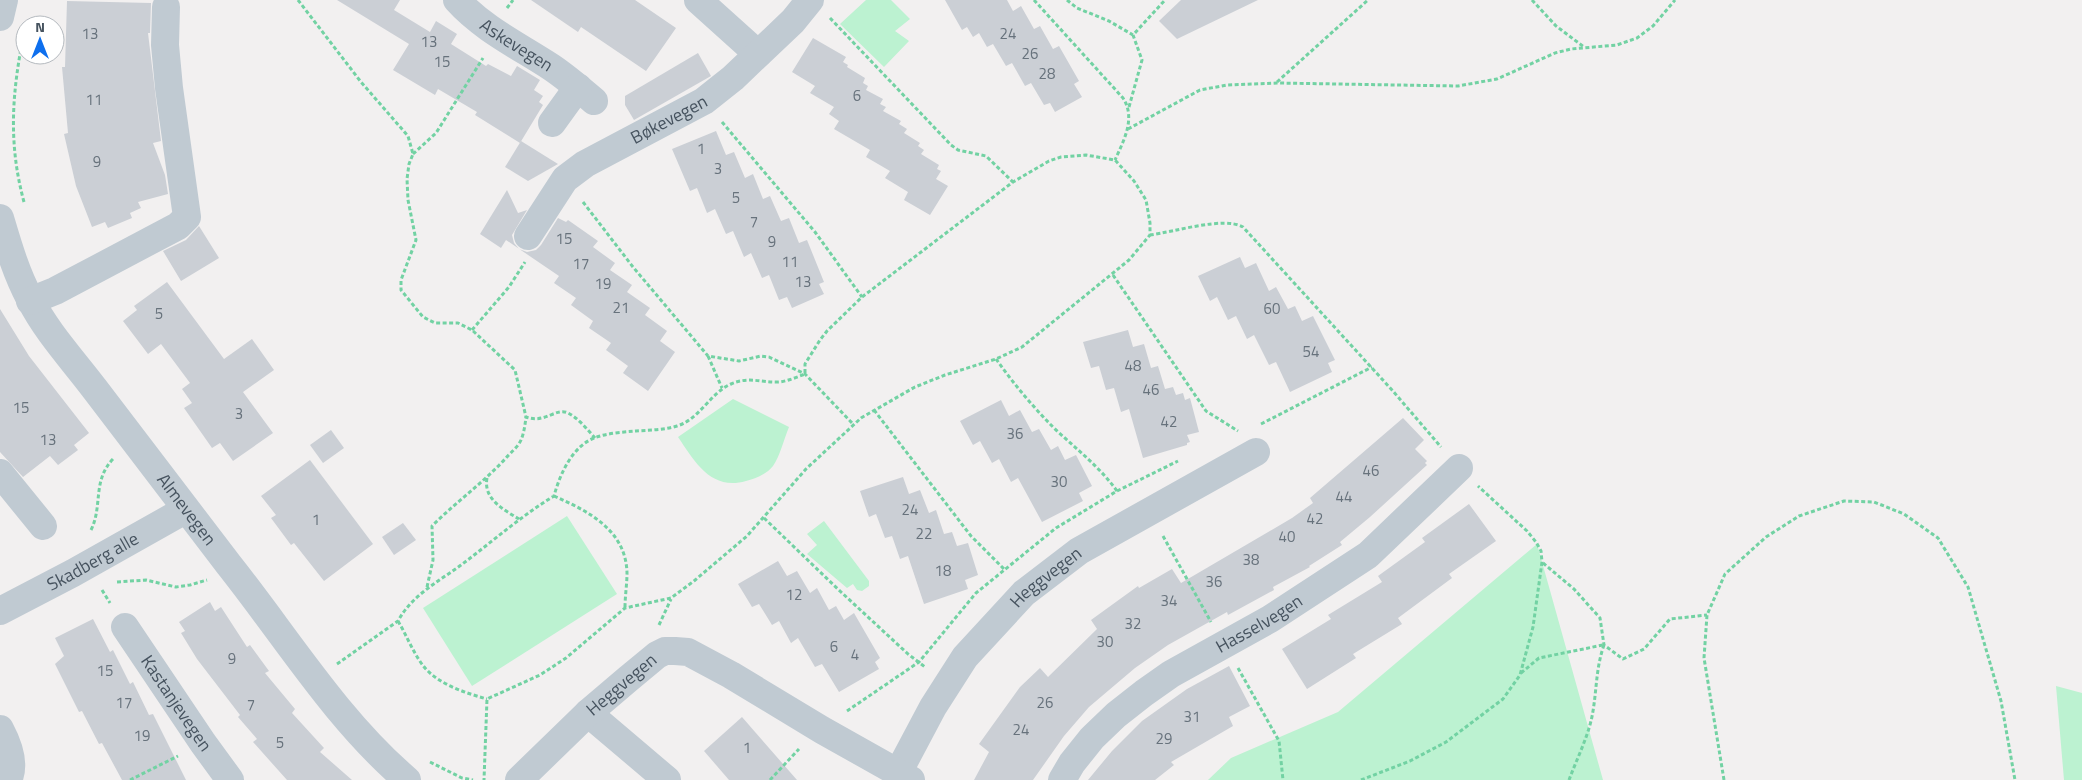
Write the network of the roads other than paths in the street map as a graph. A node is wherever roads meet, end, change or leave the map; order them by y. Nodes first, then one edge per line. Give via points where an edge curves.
1 (4, 0) edge
2 (457, 0) edge
3 (698, 0) edge
4 (817, 6) edge
5 (166, 7) dead end
6 (0, 17) edge
7 (758, 54) junction
8 (552, 123) dead end
9 (0, 218) edge
10 (528, 236) road end
11 (30, 301) junction
12 (1256, 452) road end
13 (1459, 468) road end
14 (0, 473) edge
15 (185, 510) junction
16 (44, 526) dead end
17 (0, 611) edge
18 (125, 627) dead end
19 (588, 713) junction
20 (0, 729) edge
21 (905, 776) edge
22 (8, 780) edge
23 (230, 780) edge
24 (408, 780) edge
25 (519, 780) edge
26 (667, 780) edge
27 (1062, 780) edge

1 - 6 street
2 - 8 street, Askevegen via 494,32 552,68 586,94
3 - 7 street
4 - 7 street, Bøkevegen via 793,21
5 - 11 street via 169,88 187,217 178,226
7 - 10 street, Bøkevegen via 704,101 585,164 565,179
9 - 11 street, Almevegen
11 - 15 street, Almevegen
12 - 21 street, Heggvegen via 1086,547 1024,593 965,657 948,682 932,707
13 - 27 street, Hasselvegen via 1368,554 1270,620 1171,674 1116,715 1092,738
14 - 16 street
15 - 17 street, Skadberg alle
15 - 24 street, Almevegen via 323,691
18 - 23 street, Kastanjevegen
19 - 21 street, Heggvegen via 657,655 665,651 688,652
19 - 25 street, Heggvegen
19 - 26 street
20 - 22 street via 7,743 13,771

